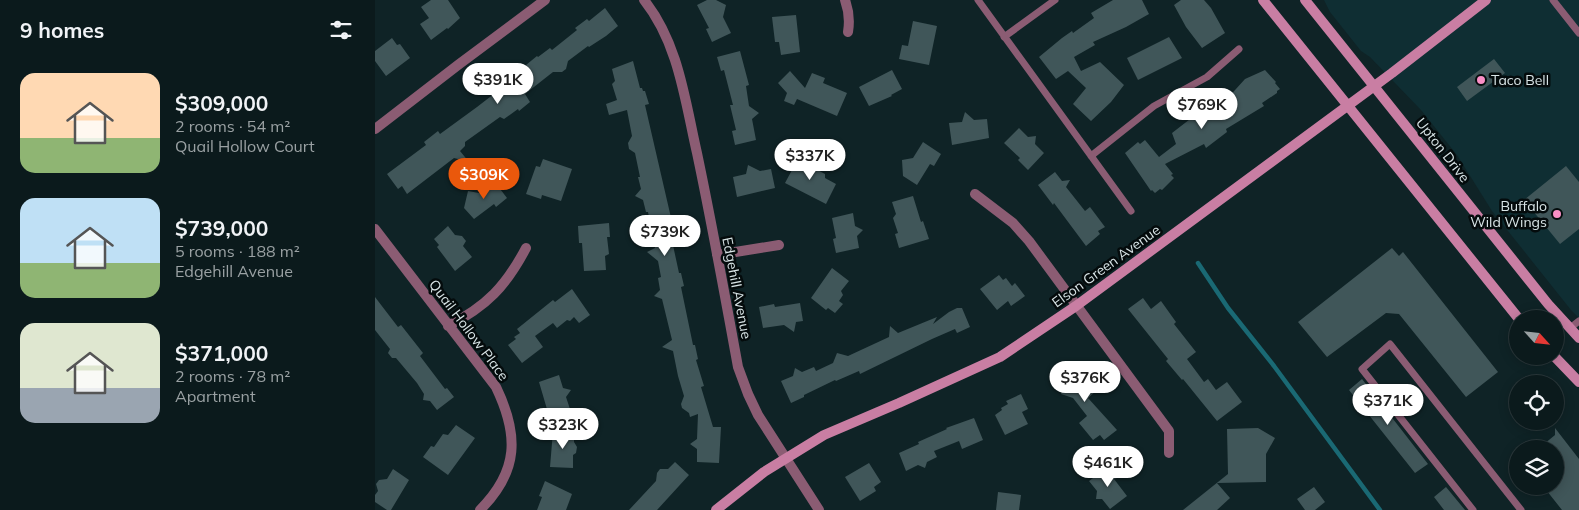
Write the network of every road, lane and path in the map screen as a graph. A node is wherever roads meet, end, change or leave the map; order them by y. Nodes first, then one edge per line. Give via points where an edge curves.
1 (545, 0) edge
2 (644, 0) edge
3 (845, 0) edge
4 (978, 0) edge
5 (1055, 0) edge
6 (1263, 0) edge
7 (1305, 0) edge
8 (1486, 0) edge
9 (1553, 0) edge
10 (848, 32) dead end
11 (1579, 33) edge
12 (1004, 37) junction
13 (1239, 49) dead end
14 (1374, 86) junction
15 (1348, 106) junction
16 (375, 129) edge
17 (1091, 156) junction
18 (975, 194) dead end
19 (1131, 211) dead end
20 (375, 229) edge
21 (779, 245) dead end
22 (526, 248) dead end
23 (717, 255) junction
24 (1076, 306) junction
25 (1512, 310) edge
26 (1579, 321) edge
27 (449, 326) junction
28 (1570, 328) junction
29 (1579, 338) edge
30 (1563, 365) edge
31 (1579, 382) edge
32 (1169, 453) dead end
33 (787, 458) junction
34 (480, 510) edge
35 (716, 510) edge
36 (819, 510) edge
37 (1473, 510) edge
38 (1521, 510) edge

1 - 16 street
2 - 23 street, Edgehill Avenue via 665,32 678,68
3 - 10 street via 849,10
4 - 12 lane
5 - 12 lane
6 - 15 street
7 - 14 street, Upton Drive
8 - 14 street, Elson Green Avenue
9 - 11 lane
12 - 17 lane
13 - 17 lane via 1207,78 1154,106
14 - 15 street, Elson Green Avenue
14 - 28 street, Upton Drive
15 - 24 street, Elson Green Avenue
15 - 25 street
17 - 19 lane
18 - 24 street via 1013,223
20 - 27 street, Quail Hollow Place
21 - 23 street
22 - 27 street via 501,287 484,304
23 - 33 street, Edgehill Avenue via 738,367 758,415
24 - 32 street via 1169,431
24 - 33 street, Elson Green Avenue via 1000,357 824,435
26 - 28 lane
27 - 34 street, Quail Hollow Place via 495,387 509,423 508,470 496,492
28 - 29 street, Upton Drive
30 - 31 street
33 - 35 street, Elson Green Avenue
33 - 36 street, Edgehill Avenue
37 - 38 lane via 1362,369 1391,344

